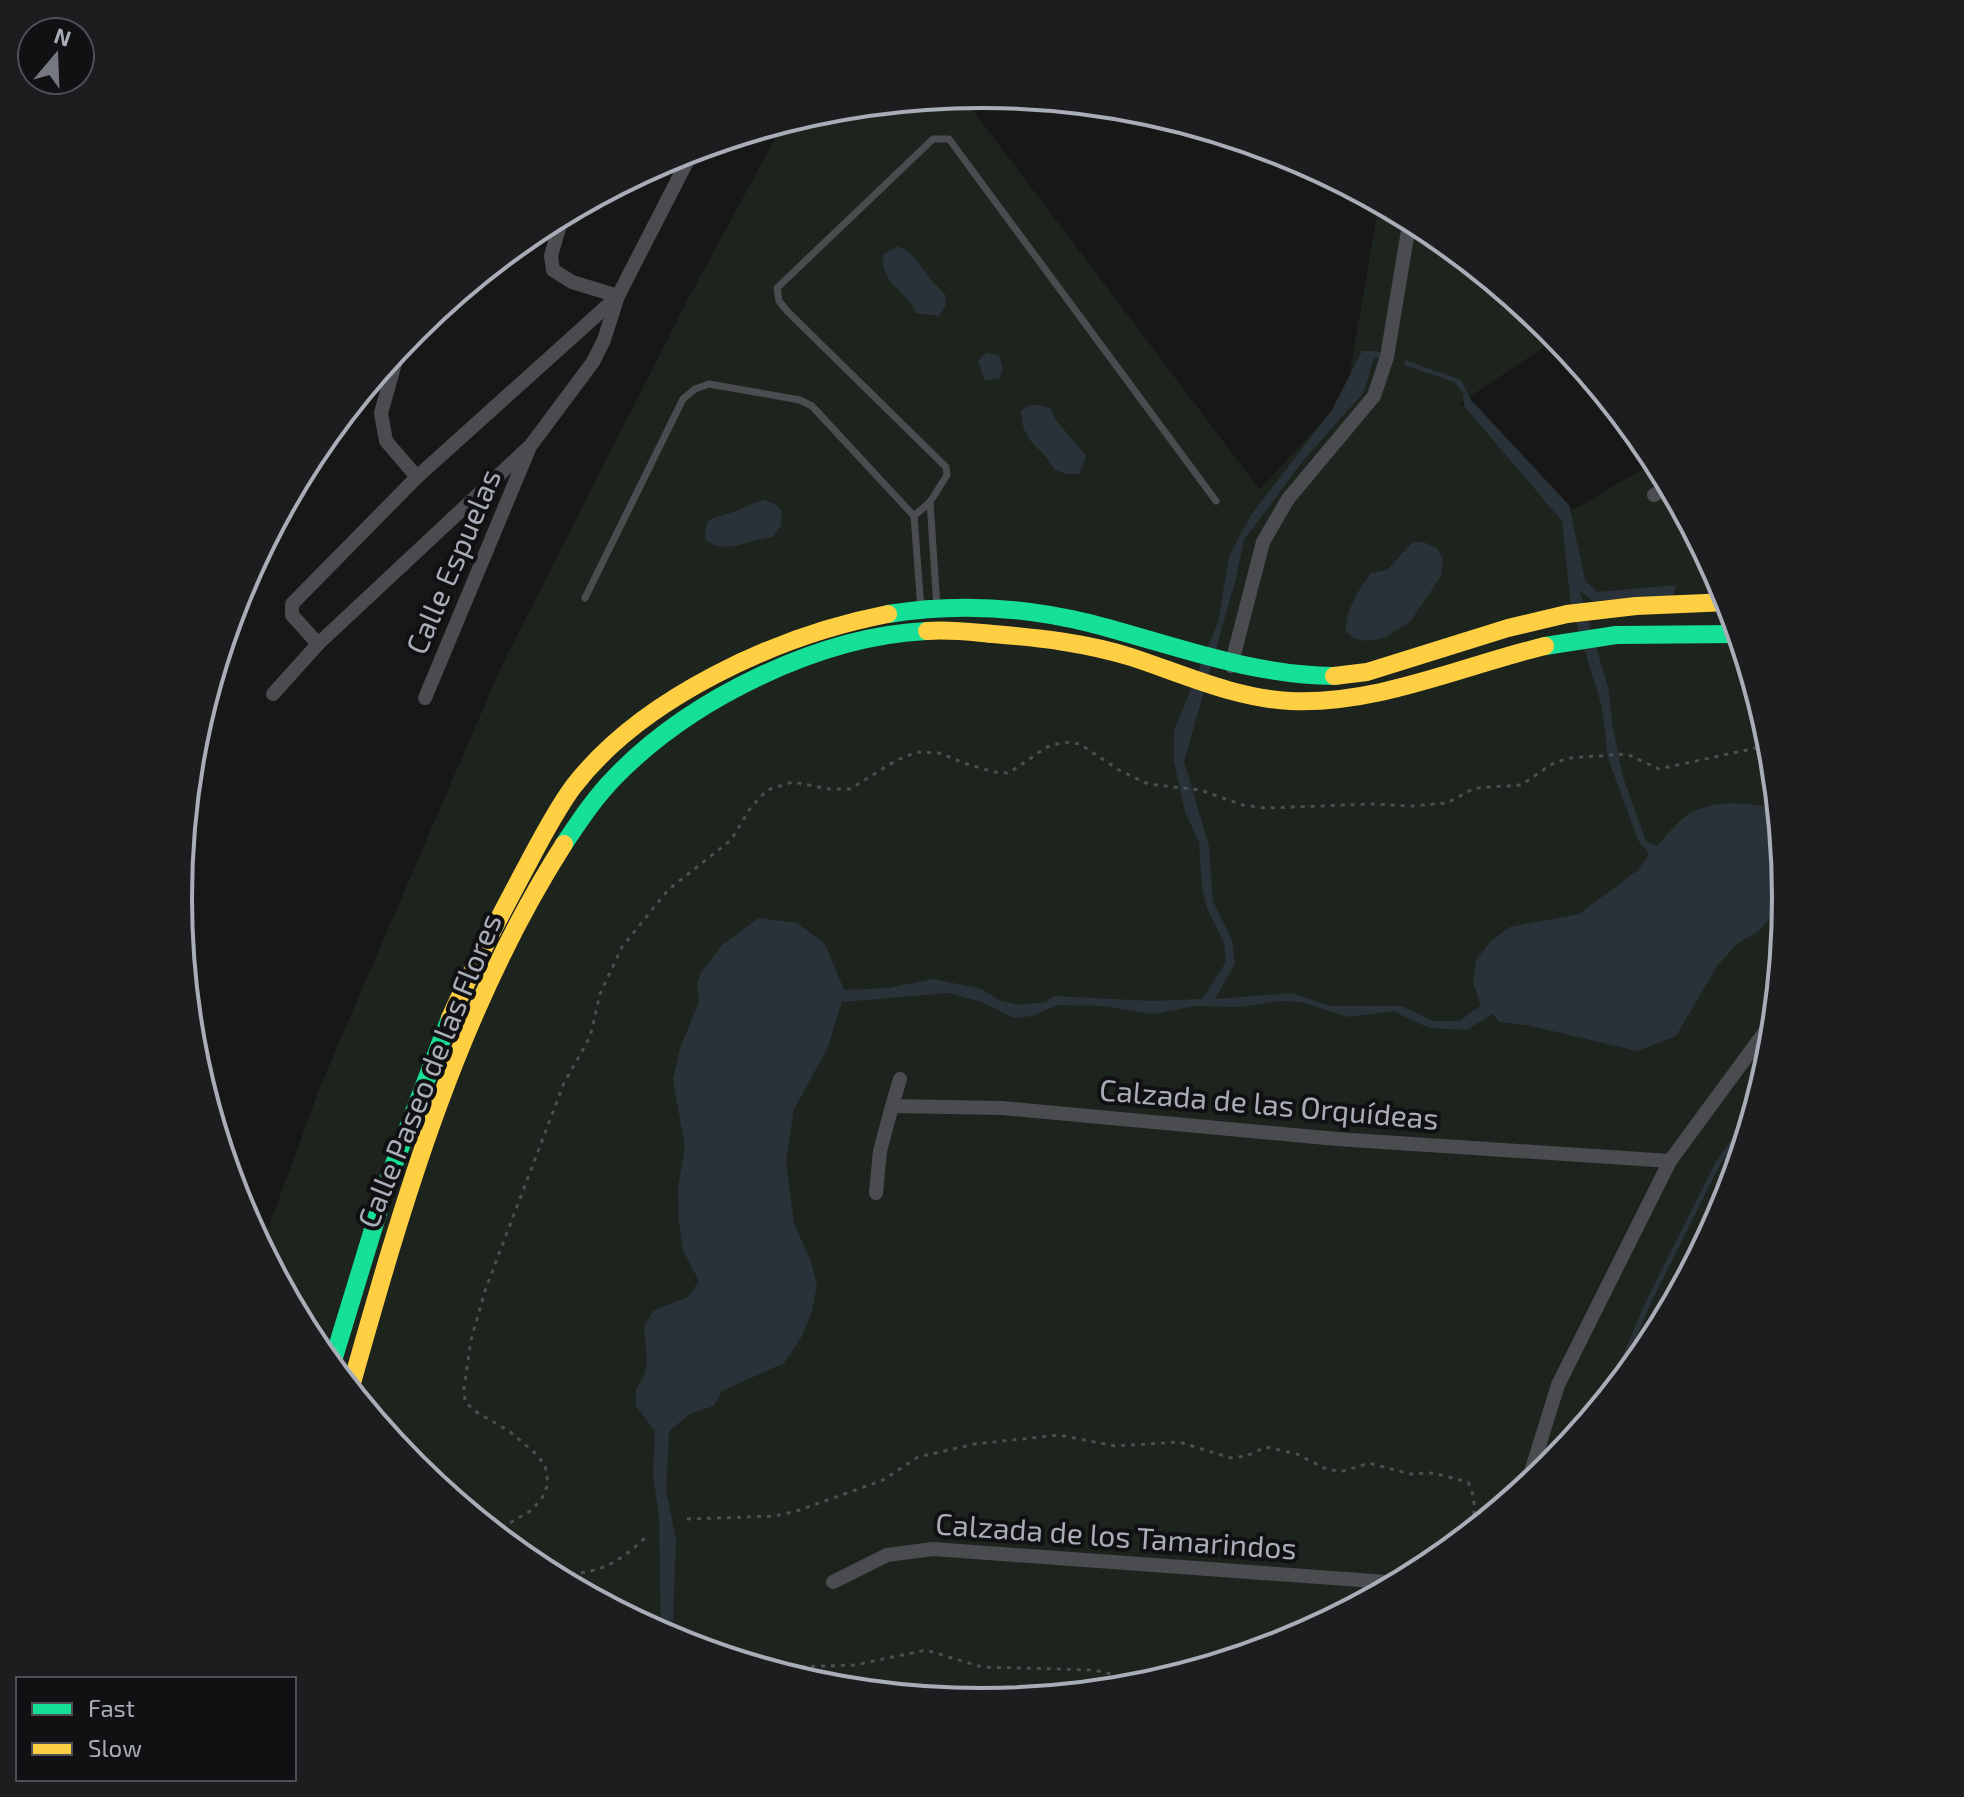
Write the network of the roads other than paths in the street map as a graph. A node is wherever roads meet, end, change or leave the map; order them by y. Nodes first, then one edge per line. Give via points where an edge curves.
1 (685, 166) edge
2 (558, 232) edge
3 (1408, 233) edge
4 (618, 296) junction
5 (393, 372) edge
6 (531, 445) junction
7 (417, 477) junction
8 (1660, 492) edge
9 (1654, 495) dead end
10 (1216, 501) dead end
11 (930, 502) junction
12 (914, 516) junction
13 (585, 598) dead end
14 (1715, 603) edge
15 (929, 608) junction
16 (930, 630) junction
17 (1727, 634) edge
18 (318, 644) junction
19 (1231, 666) junction
20 (1256, 670) junction
21 (273, 694) dead end
22 (1255, 695) junction
23 (425, 698) dead end
24 (1759, 1039) edge
25 (431, 1063) junction
26 (453, 1072) junction
27 (900, 1079) dead end
28 (892, 1106) junction
29 (1670, 1161) junction
30 (876, 1193) dead end
31 (335, 1352) edge
32 (353, 1378) edge
33 (1533, 1464) edge
34 (1380, 1581) edge
35 (833, 1582) dead end

1 - 4 street
2 - 4 street via 553,270 572,282
3 - 19 street via 1387,357 1374,396 1288,499 1263,542
4 - 6 street via 593,362
4 - 7 street
5 - 7 street via 381,413 386,441
6 - 18 street
6 - 23 street, Calle Espuelas
7 - 18 street via 292,604 292,615
8 - 9 street
10 - 11 lane via 949,139 933,139 777,288 788,312 946,467 947,475
11 - 12 lane
11 - 15 lane
12 - 13 lane via 812,406 709,384 683,399
12 - 15 lane
14 - 20 street, Calle Paseo de las Flores via 1615,606 1542,619 1351,676
15 - 16 lane
15 - 16 lane
15 - 19 street, Calle Paseo de las Flores via 1005,609 1084,621
15 - 25 street, Calle Paseo de las Flores via 871,616 792,640 729,669 620,738 576,783 550,826 476,960
16 - 22 street, Calle Paseo de las Flores via 1064,639 1224,691
16 - 26 street, Calle Paseo de las Flores via 861,641 794,662 729,693 625,766 585,811 528,903
17 - 22 street, Calle Paseo de las Flores via 1620,633 1545,645 1352,698 1290,701
18 - 21 street
19 - 20 street, Calle Paseo de las Flores
20 - 22 street
24 - 29 street
25 - 26 street
25 - 31 street, Calle Paseo de las Flores via 386,1182
26 - 32 street, Calle Paseo de las Flores via 389,1250
27 - 28 street
28 - 29 street, Calzada de las Orquídeas via 1002,1108 1337,1139
28 - 30 street
29 - 33 street via 1558,1385
34 - 35 street, Calzada de los Tamarindos via 933,1549 887,1555

